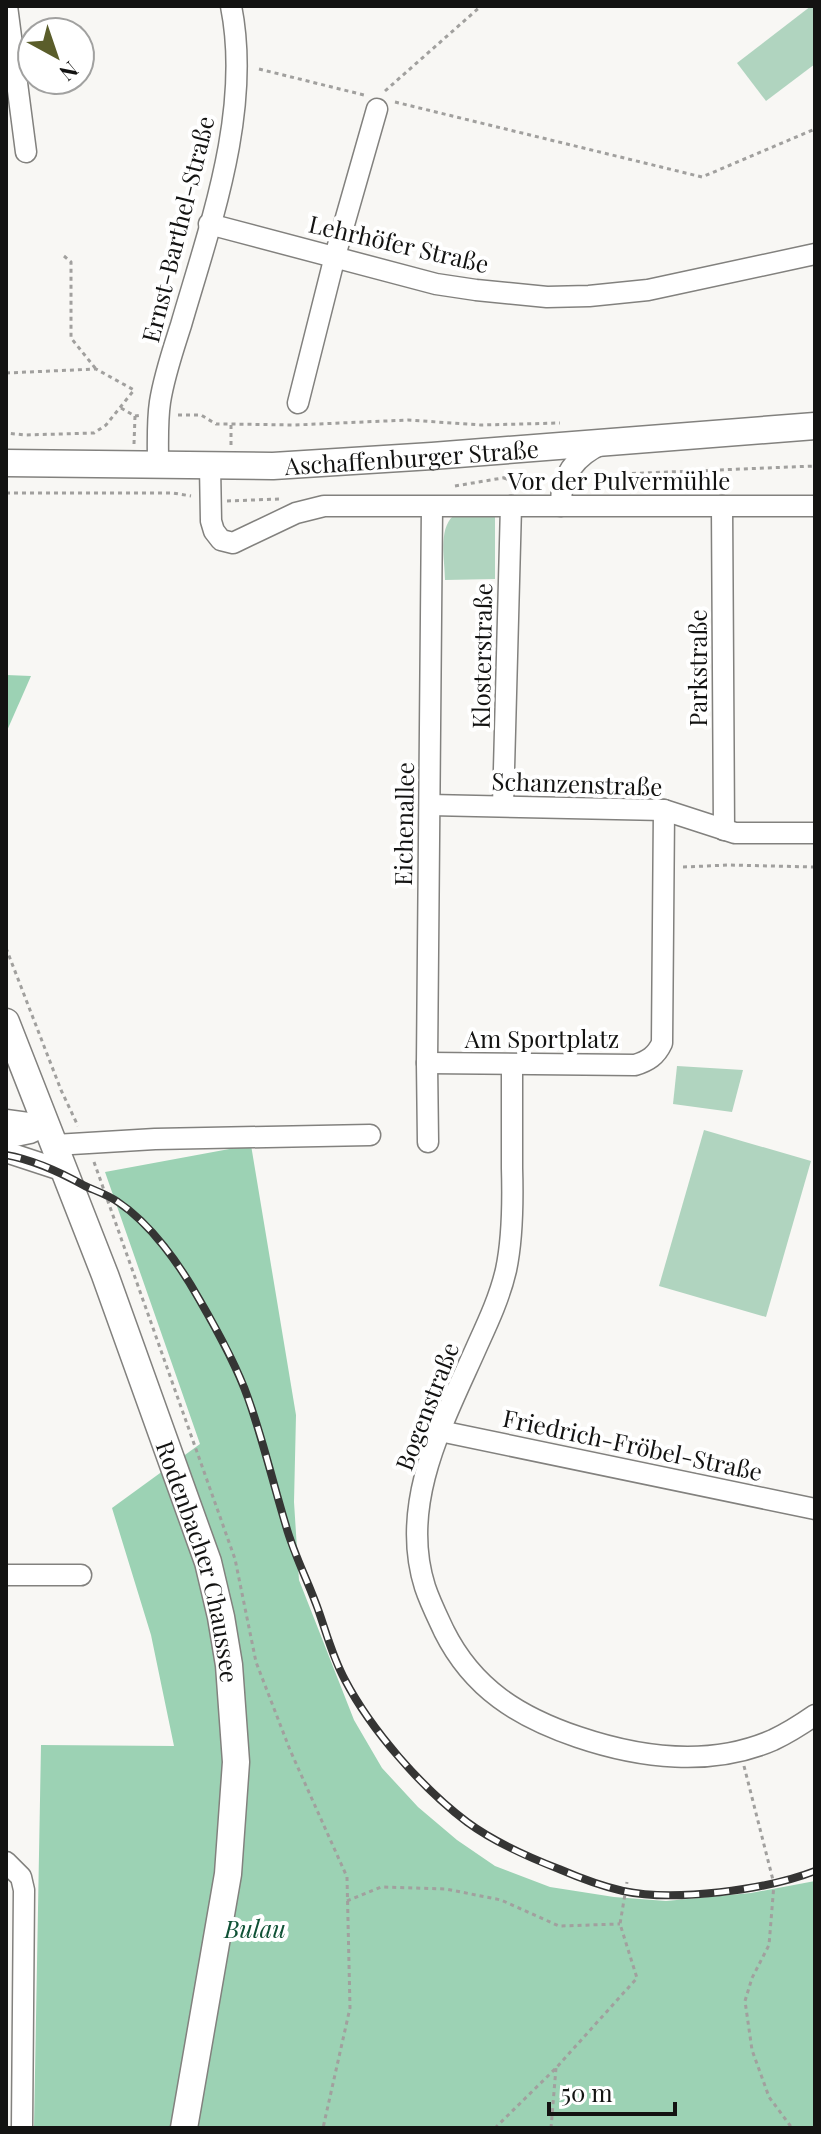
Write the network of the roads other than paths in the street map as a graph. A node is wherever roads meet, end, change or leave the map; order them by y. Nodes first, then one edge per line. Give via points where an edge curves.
1 (7, 6) edge
2 (231, 6) edge
3 (379, 101) road end
4 (26, 152) dead end
5 (209, 224) junction
6 (815, 254) edge
7 (335, 256) junction
8 (298, 403) dead end
9 (815, 426) edge
10 (607, 443) junction
11 (6, 463) edge
12 (158, 464) junction
13 (210, 466) junction
14 (514, 495) junction
15 (561, 506) junction
16 (722, 506) junction
17 (815, 506) edge
18 (432, 507) junction
19 (430, 805) junction
20 (503, 806) junction
21 (664, 810) junction
22 (724, 830) junction
23 (815, 833) edge
24 (6, 1022) edge
25 (427, 1063) junction
26 (512, 1065) junction
27 (6, 1120) edge
28 (51, 1135) junction
29 (370, 1135) dead end
30 (6, 1138) edge
31 (428, 1142) dead end
32 (6, 1152) edge
33 (64, 1171) junction
34 (440, 1431) junction
35 (815, 1509) edge
36 (6, 1575) edge
37 (81, 1575) dead end
38 (815, 1715) edge
39 (6, 1862) edge
40 (14, 2038) edge
41 (22, 2128) edge
42 (184, 2128) edge

1 - 4 street
2 - 5 street, Ernst-Barthel-Straße via 233,124
3 - 7 street
5 - 7 street, Lehrhöfer Straße
5 - 12 street, Ernst-Barthel-Straße via 165,378
6 - 7 street, Lehrhöfer Straße via 660,288 569,297 455,287
7 - 8 street
9 - 10 main road, Aschaffenburger Straße
10 - 13 main road, Aschaffenburger Straße
10 - 15 street via 593,448 568,472
11 - 12 main road, Aschaffenburger Straße
12 - 13 main road, Aschaffenburger Straße
13 - 18 street, Vor der Pulvermühle via 220,500 211,521 221,540 233,543 321,506
14 - 15 street, Vor der Pulvermühle
14 - 18 street, Vor der Pulvermühle
14 - 20 street, Klosterstraße
15 - 16 street, Vor der Pulvermühle
16 - 17 street, Vor der Pulvermühle
16 - 22 street, Parkstraße
18 - 19 street, Eichenallee
19 - 20 street, Schanzenstraße
19 - 25 street, Eichenallee
20 - 21 street, Schanzenstraße
21 - 22 street, Schanzenstraße
21 - 26 street, Am Sportplatz via 662,1043 647,1061 635,1065
22 - 23 street, Schanzenstraße
24 - 28 main road, Rodenbacher Chaussee
25 - 26 street, Am Sportplatz
25 - 31 street, Eichenallee
26 - 34 street, Bogenstraße via 513,1220 508,1257 490,1316
27 - 28 street
28 - 29 street
28 - 30 street
28 - 33 main road, Rodenbacher Chaussee
32 - 33 street
33 - 42 main road, Rodenbacher Chaussee via 208,1562 229,1665 236,1762 228,1874
34 - 35 street, Friedrich-Fröbel-Straße
34 - 38 street, Bogenstraße via 420,1498 417,1527 424,1585 459,1655 501,1700 585,1739 677,1757 740,1751 775,1739
36 - 37 street
39 - 40 street via 21,1877 24,1890
40 - 41 street

